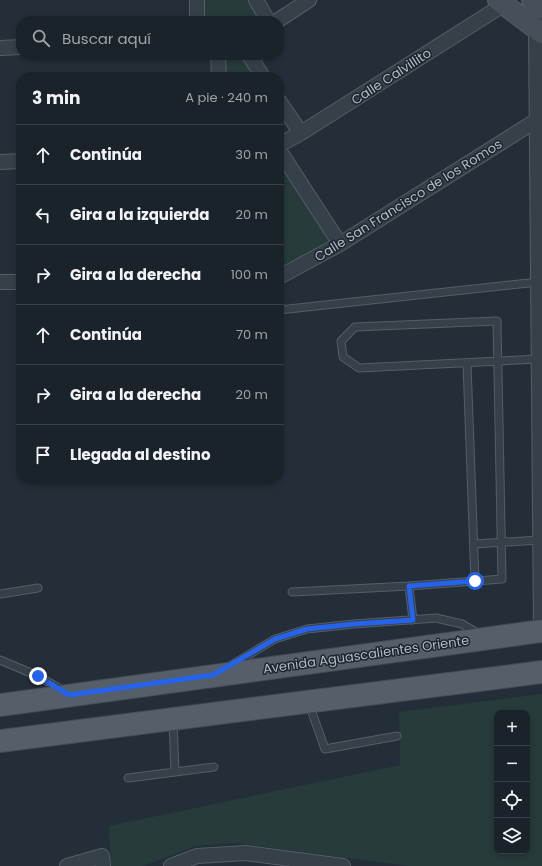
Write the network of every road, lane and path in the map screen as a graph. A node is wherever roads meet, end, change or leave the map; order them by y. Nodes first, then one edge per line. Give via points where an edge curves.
1 (197, 0) edge
2 (256, 0) edge
3 (309, 0) edge
4 (532, 0) edge
5 (500, 2) edge
6 (542, 8) edge
7 (197, 16) edge
8 (265, 16) edge
9 (284, 16) edge
10 (540, 25) edge
11 (16, 47) edge
12 (0, 48) edge
13 (218, 60) edge
14 (252, 60) edge
15 (219, 72) edge
16 (260, 72) edge
17 (284, 108) edge
18 (537, 120) junction
19 (301, 134) junction
20 (284, 142) edge
21 (284, 158) edge
22 (16, 161) edge
23 (0, 162) edge
24 (340, 244) junction
25 (284, 274) edge
26 (0, 282) edge
27 (16, 282) edge
28 (538, 282) junction
29 (284, 309) edge
30 (539, 359) junction
31 (498, 362) junction
32 (467, 364) junction
33 (540, 540) junction
34 (501, 543) junction
35 (474, 544) junction
36 (475, 581) junction
37 (409, 586) junction
38 (38, 588) dead end
39 (292, 592) dead end
40 (0, 594) edge
41 (413, 620) junction
42 (542, 631) edge
43 (486, 638) junction
44 (0, 660) edge
45 (542, 672) edge
46 (213, 675) junction
47 (69, 695) junction
48 (308, 702) junction
49 (0, 705) edge
50 (173, 719) junction
51 (397, 736) dead end
52 (0, 741) edge
53 (214, 767) dead end
54 (175, 771) junction
55 (128, 778) dead end
56 (102, 861) edge
57 (67, 866) edge
58 (171, 866) edge
59 (343, 866) edge

1 - 7 street
2 - 8 street
3 - 9 street
4 - 6 main road
5 - 10 main road
5 - 19 street, Calle Calvillito
10 - 18 street
11 - 12 street
13 - 15 street
14 - 16 street
17 - 19 street
18 - 24 street, Calle San Francisco de los Romos
18 - 28 street
19 - 20 street, Calle Calvillito
21 - 24 street
22 - 23 street
24 - 25 street, Calle San Francisco de los Romos
26 - 27 street
28 - 29 lane
28 - 30 street
30 - 31 lane
30 - 33 street
31 - 32 lane
31 - 32 lane via 498,320 355,328 341,341 342,357 359,368
31 - 34 lane
32 - 35 lane
33 - 34 lane
33 - 42 street
34 - 35 lane
34 - 36 lane via 502,579
35 - 36 lane
36 - 37 lane
37 - 39 lane
37 - 41 lane
38 - 40 lane
41 - 43 lane via 449,620 462,624
41 - 46 lane via 307,629 275,639
42 - 43 main road, Avenida Aguascalientes Oriente
43 - 46 main road, Avenida Aguascalientes Oriente
44 - 47 lane via 38,676
45 - 48 main road
46 - 47 main road, Avenida Aguascalientes Oriente
47 - 49 main road, Avenida Aguascalientes Oriente
48 - 50 main road
48 - 51 lane via 325,749
50 - 52 main road
50 - 54 lane
53 - 54 lane
54 - 55 lane
56 - 57 street
58 - 59 street via 197,856 246,853

